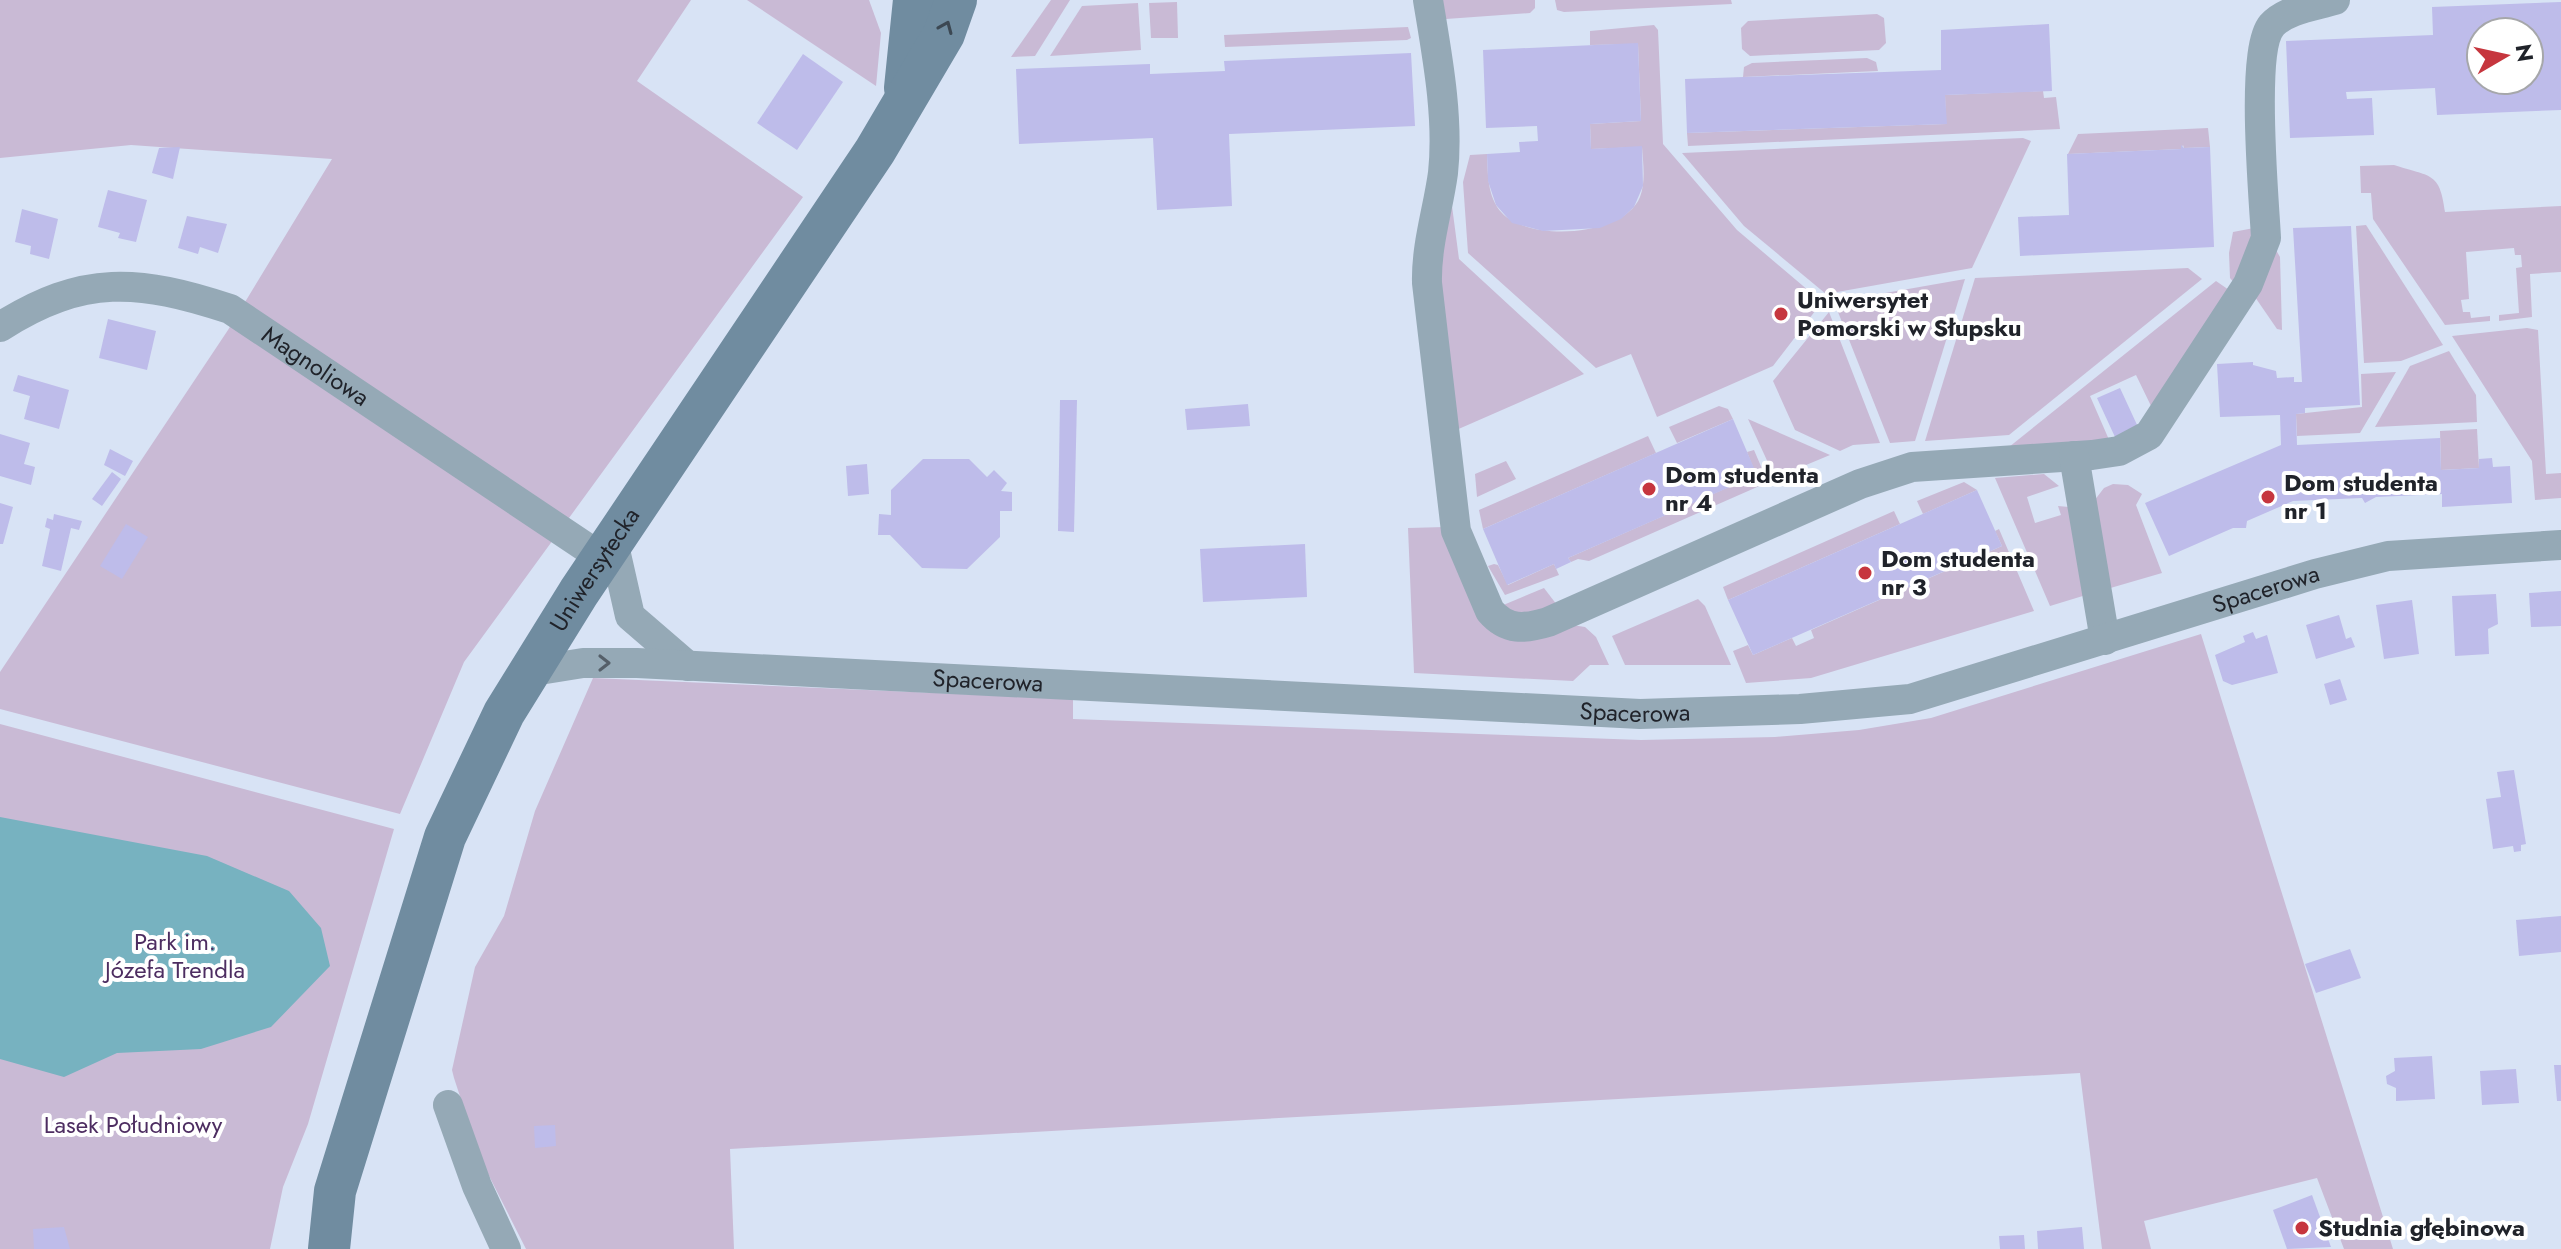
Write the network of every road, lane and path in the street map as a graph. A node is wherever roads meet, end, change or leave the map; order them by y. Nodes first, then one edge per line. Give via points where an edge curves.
1 (914, 0) edge
2 (956, 0) edge
3 (1428, 0) edge
4 (2335, 0) edge
5 (904, 101) junction
6 (0, 327) edge
7 (2074, 456) junction
8 (2561, 545) edge
9 (608, 549) junction
10 (2105, 640) junction
11 (688, 666) junction
12 (527, 672) junction
13 (448, 1105) dead end
14 (329, 1249) edge
15 (506, 1249) edge

1 - 5 main road, Uniwersytecka
5 -> 2 main road, Uniwersytecka via 944,34
3 - 7 street via 1444,129 1443,172 1426,259 1437,382 1456,531 1499,622 1522,628 1548,622 1860,484 1912,467
4 - 7 street via 2283,16 2265,35 2260,74 2266,238 2248,284 2149,435 2119,451
5 - 9 main road, Uniwersytecka
6 - 9 street, Magnoliowa via 48,300 115,284 172,292 230,309
7 - 10 street
8 - 10 street, Spacerowa via 2388,556
9 - 11 street via 630,616
9 - 12 main road, Uniwersytecka
10 - 11 street, Spacerowa via 1910,699 1667,714
12 -> 11 street, Spacerowa via 583,663
12 - 14 main road, Uniwersytecka via 445,837 335,1191
13 - 15 street

